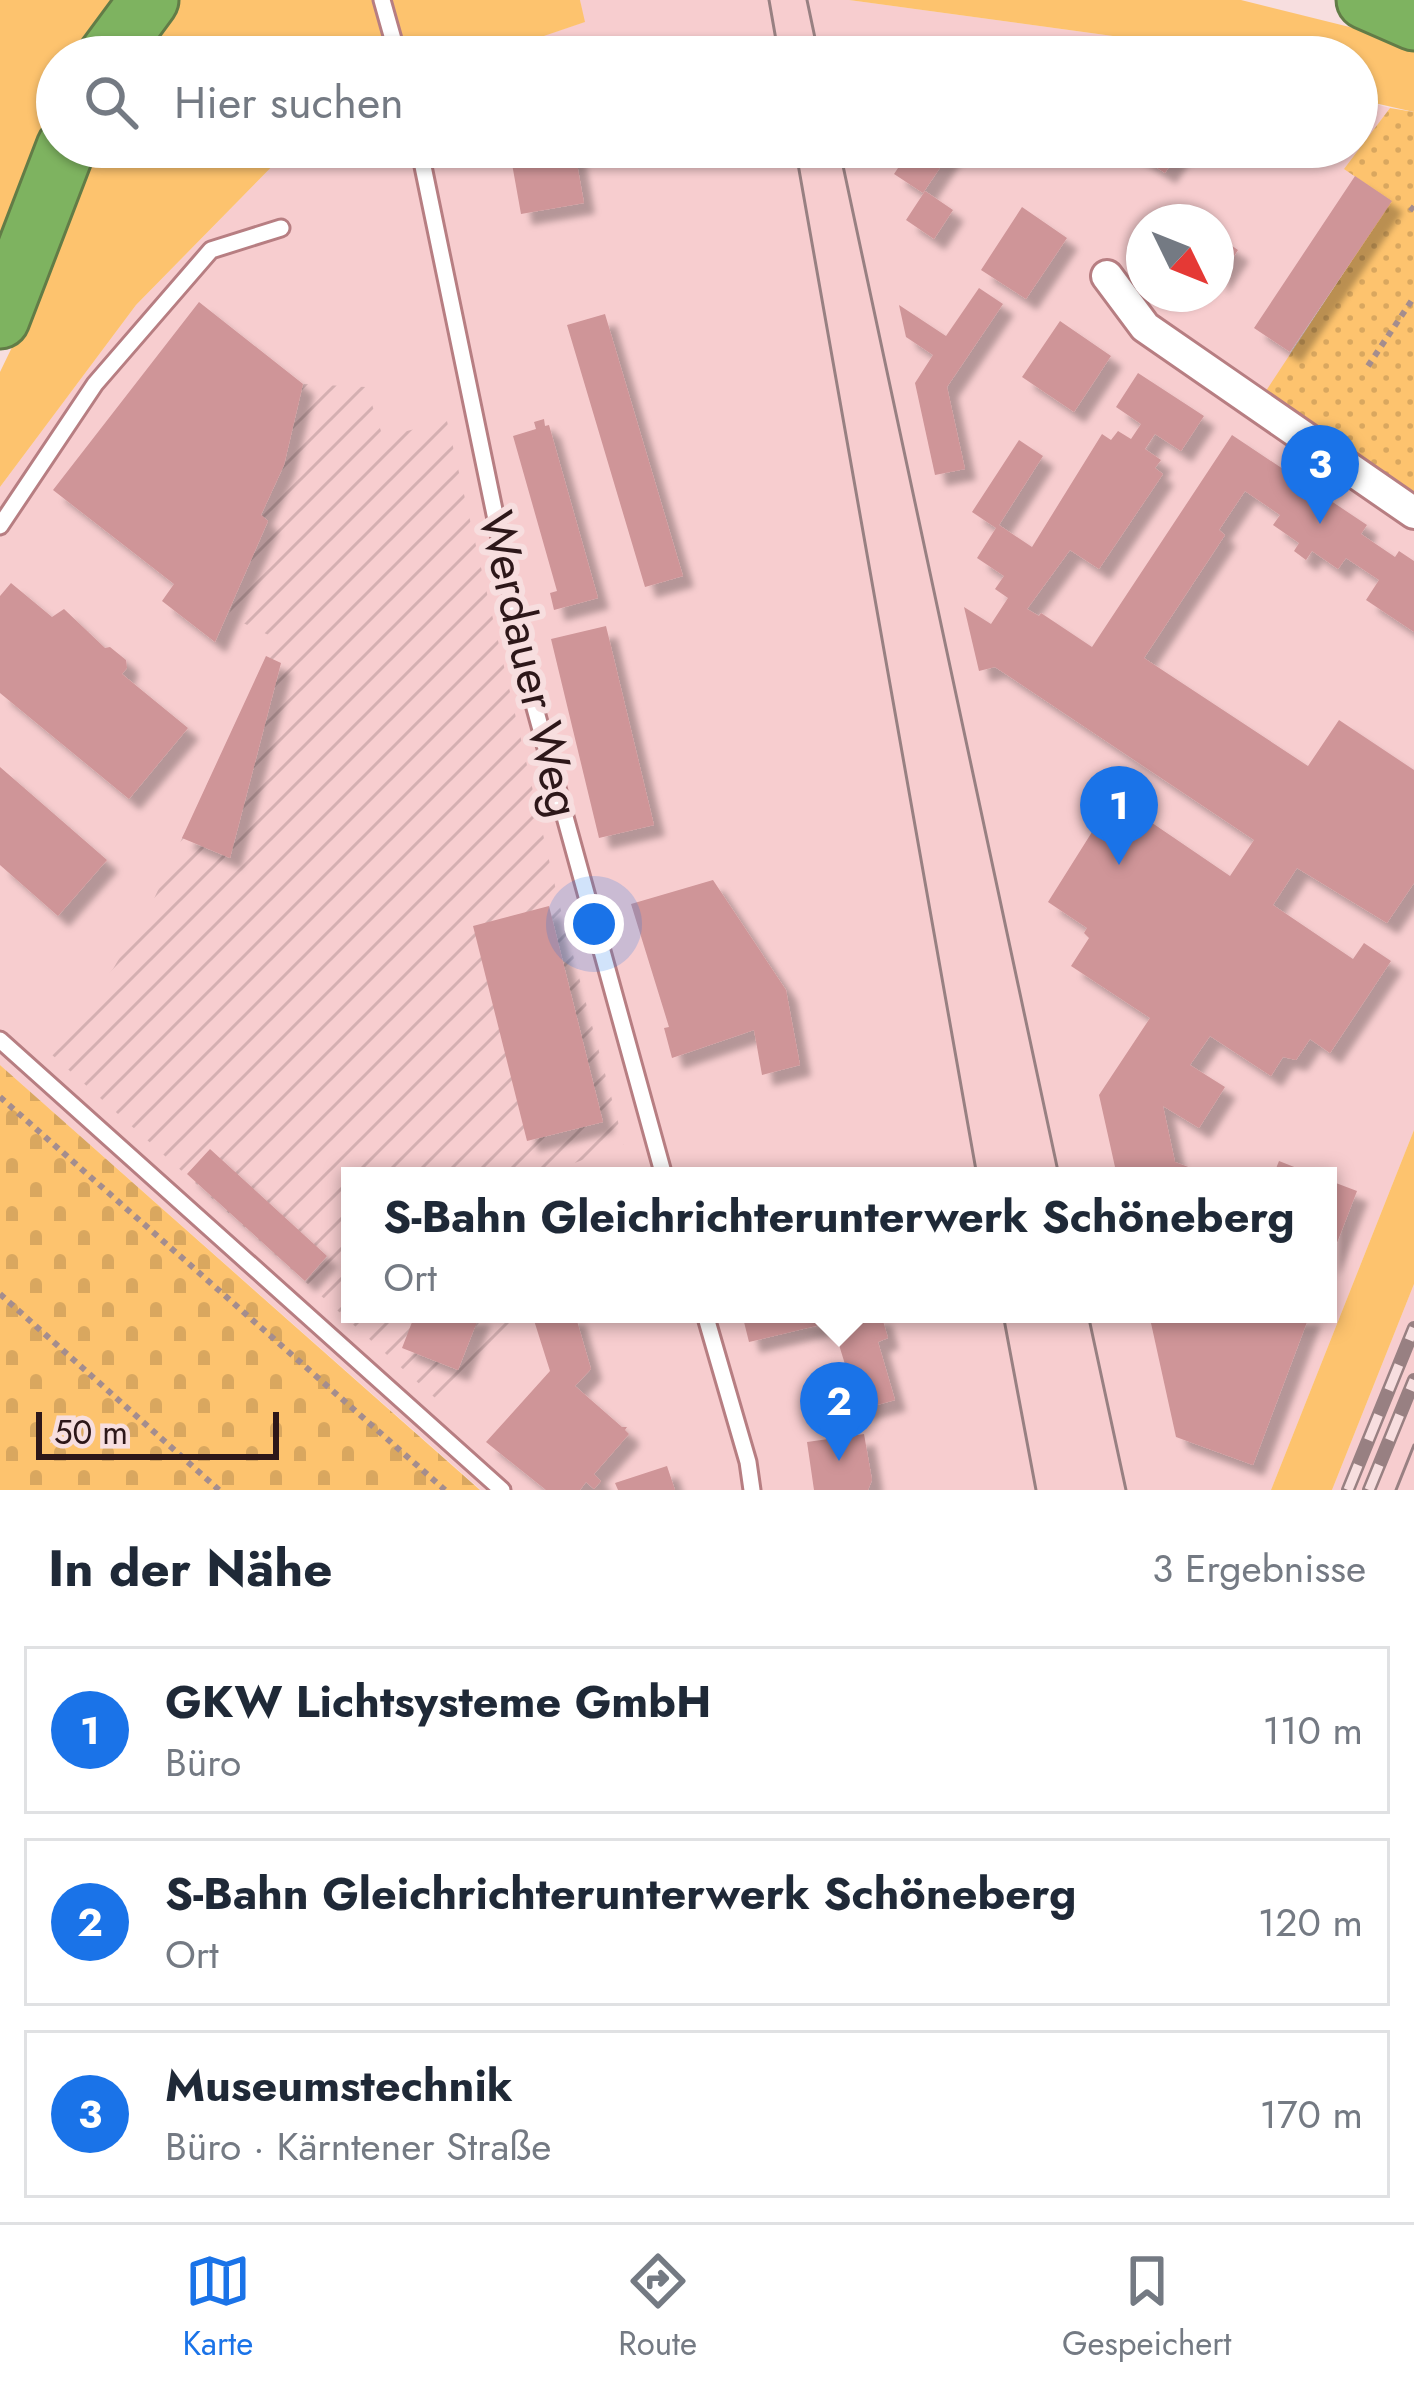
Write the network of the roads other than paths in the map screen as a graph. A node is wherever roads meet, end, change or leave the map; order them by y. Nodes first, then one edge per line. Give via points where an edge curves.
1 (148, 0) edge
2 (382, 0) edge
3 (1366, 0) edge
4 (1414, 21) edge
5 (122, 36) edge
6 (392, 36) edge
7 (58, 168) edge
8 (423, 168) edge
9 (281, 228) dead end
10 (1107, 276) dead end
11 (0, 319) edge
12 (1414, 513) edge
13 (0, 526) edge
14 (0, 1040) edge
15 (662, 1167) edge
16 (708, 1323) edge
17 (502, 1490) edge
18 (752, 1490) edge

1 - 5 highway
2 - 6 lane
3 - 4 highway
7 - 11 highway
8 - 15 lane, Werdauer Weg via 535,708
9 - 13 lane via 211,250 95,384
10 - 12 street via 1145,327
14 - 17 lane
16 - 18 lane

